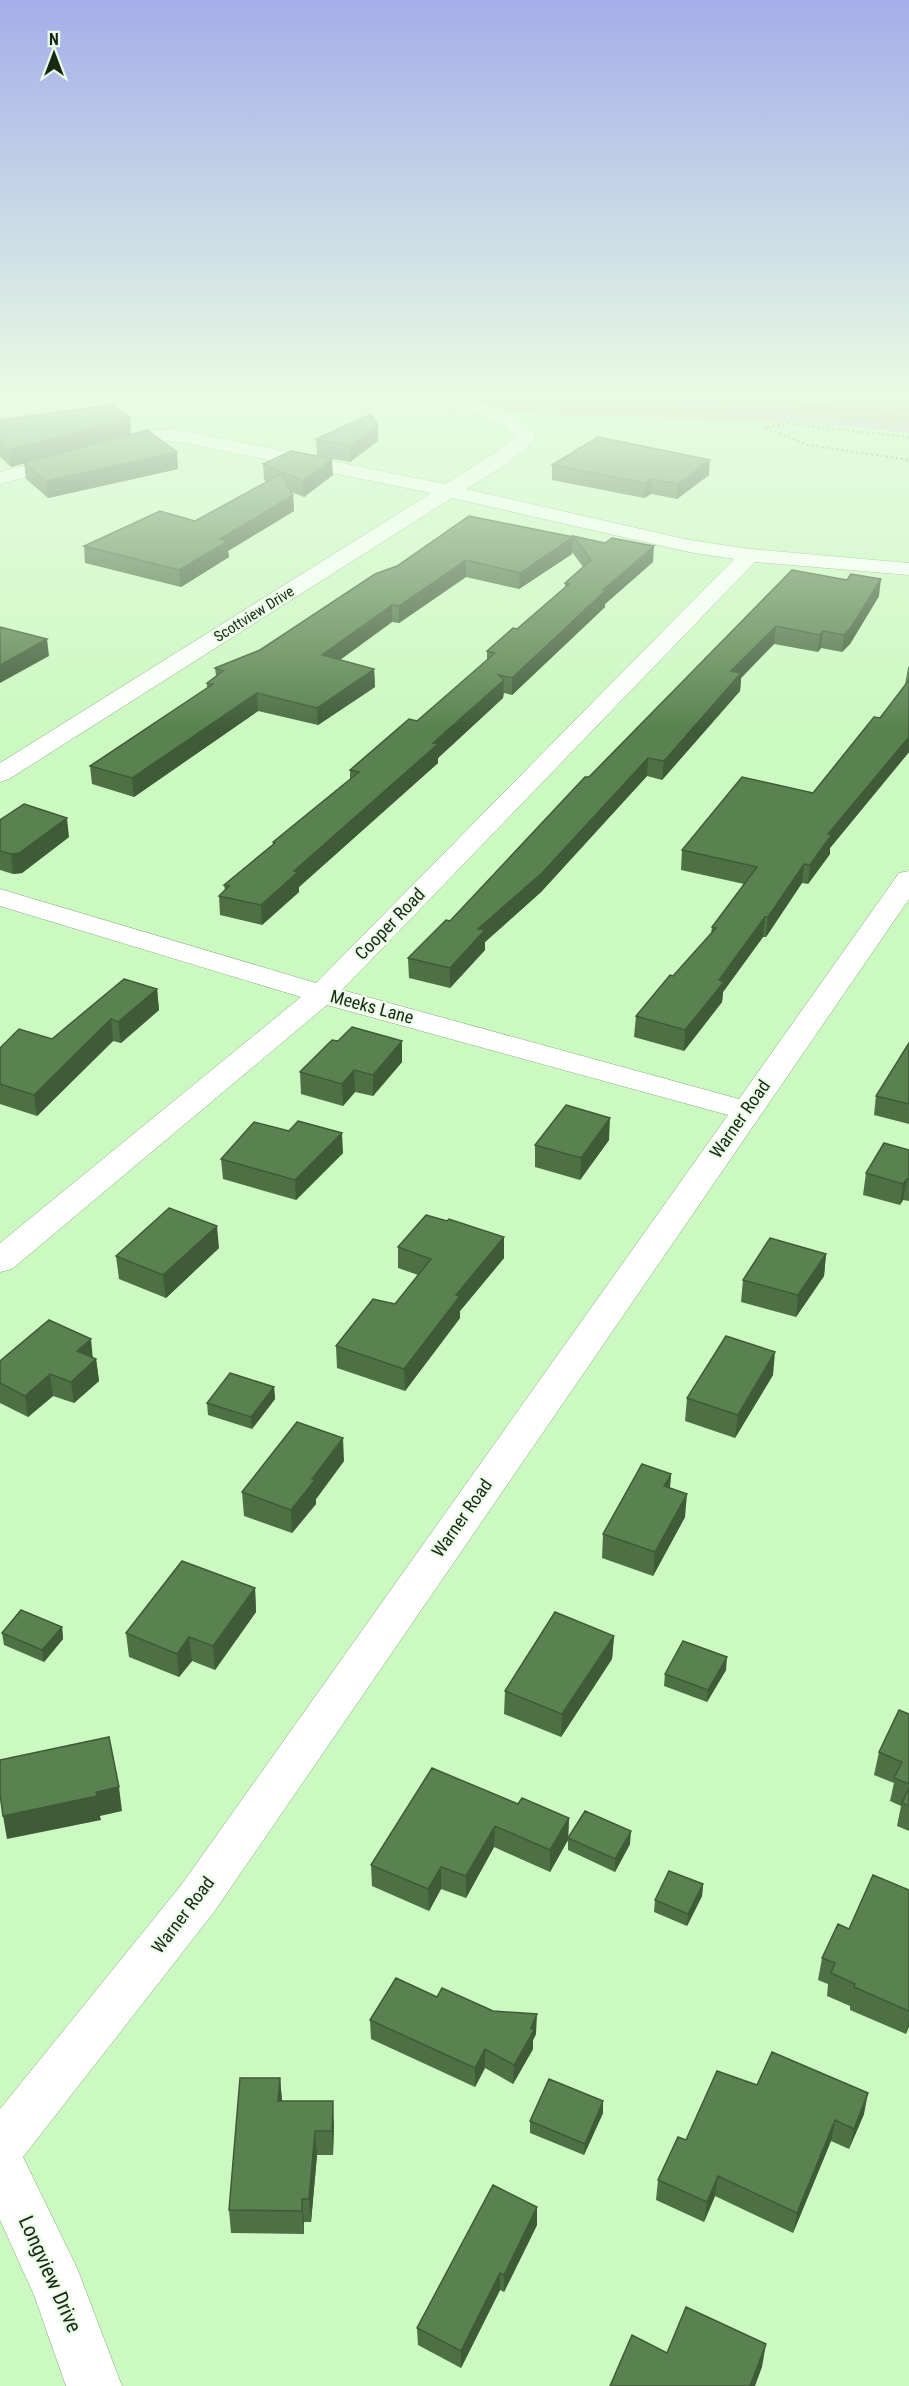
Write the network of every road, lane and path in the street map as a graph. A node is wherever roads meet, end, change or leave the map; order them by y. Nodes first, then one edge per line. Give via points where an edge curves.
1 (423, 507) edge
2 (520, 507) edge
3 (750, 555) junction
4 (909, 569) edge
5 (0, 774) edge
6 (909, 879) edge
7 (0, 897) edge
8 (322, 994) junction
9 (746, 1110) junction
10 (0, 1261) edge
11 (0, 2146) edge
12 (0, 2164) edge
13 (93, 2386) edge

1 - 5 street, Scottview Drive
2 - 3 street via 689,546
3 - 4 street
3 - 8 street, Cooper Road
6 - 9 street, Warner Road
7 - 8 street, Meeks Lane
8 - 9 street, Meeks Lane
8 - 10 street, Cooper Road
9 - 11 street, Warner Road via 198,1898
12 - 13 street, Longview Drive via 58,2287

